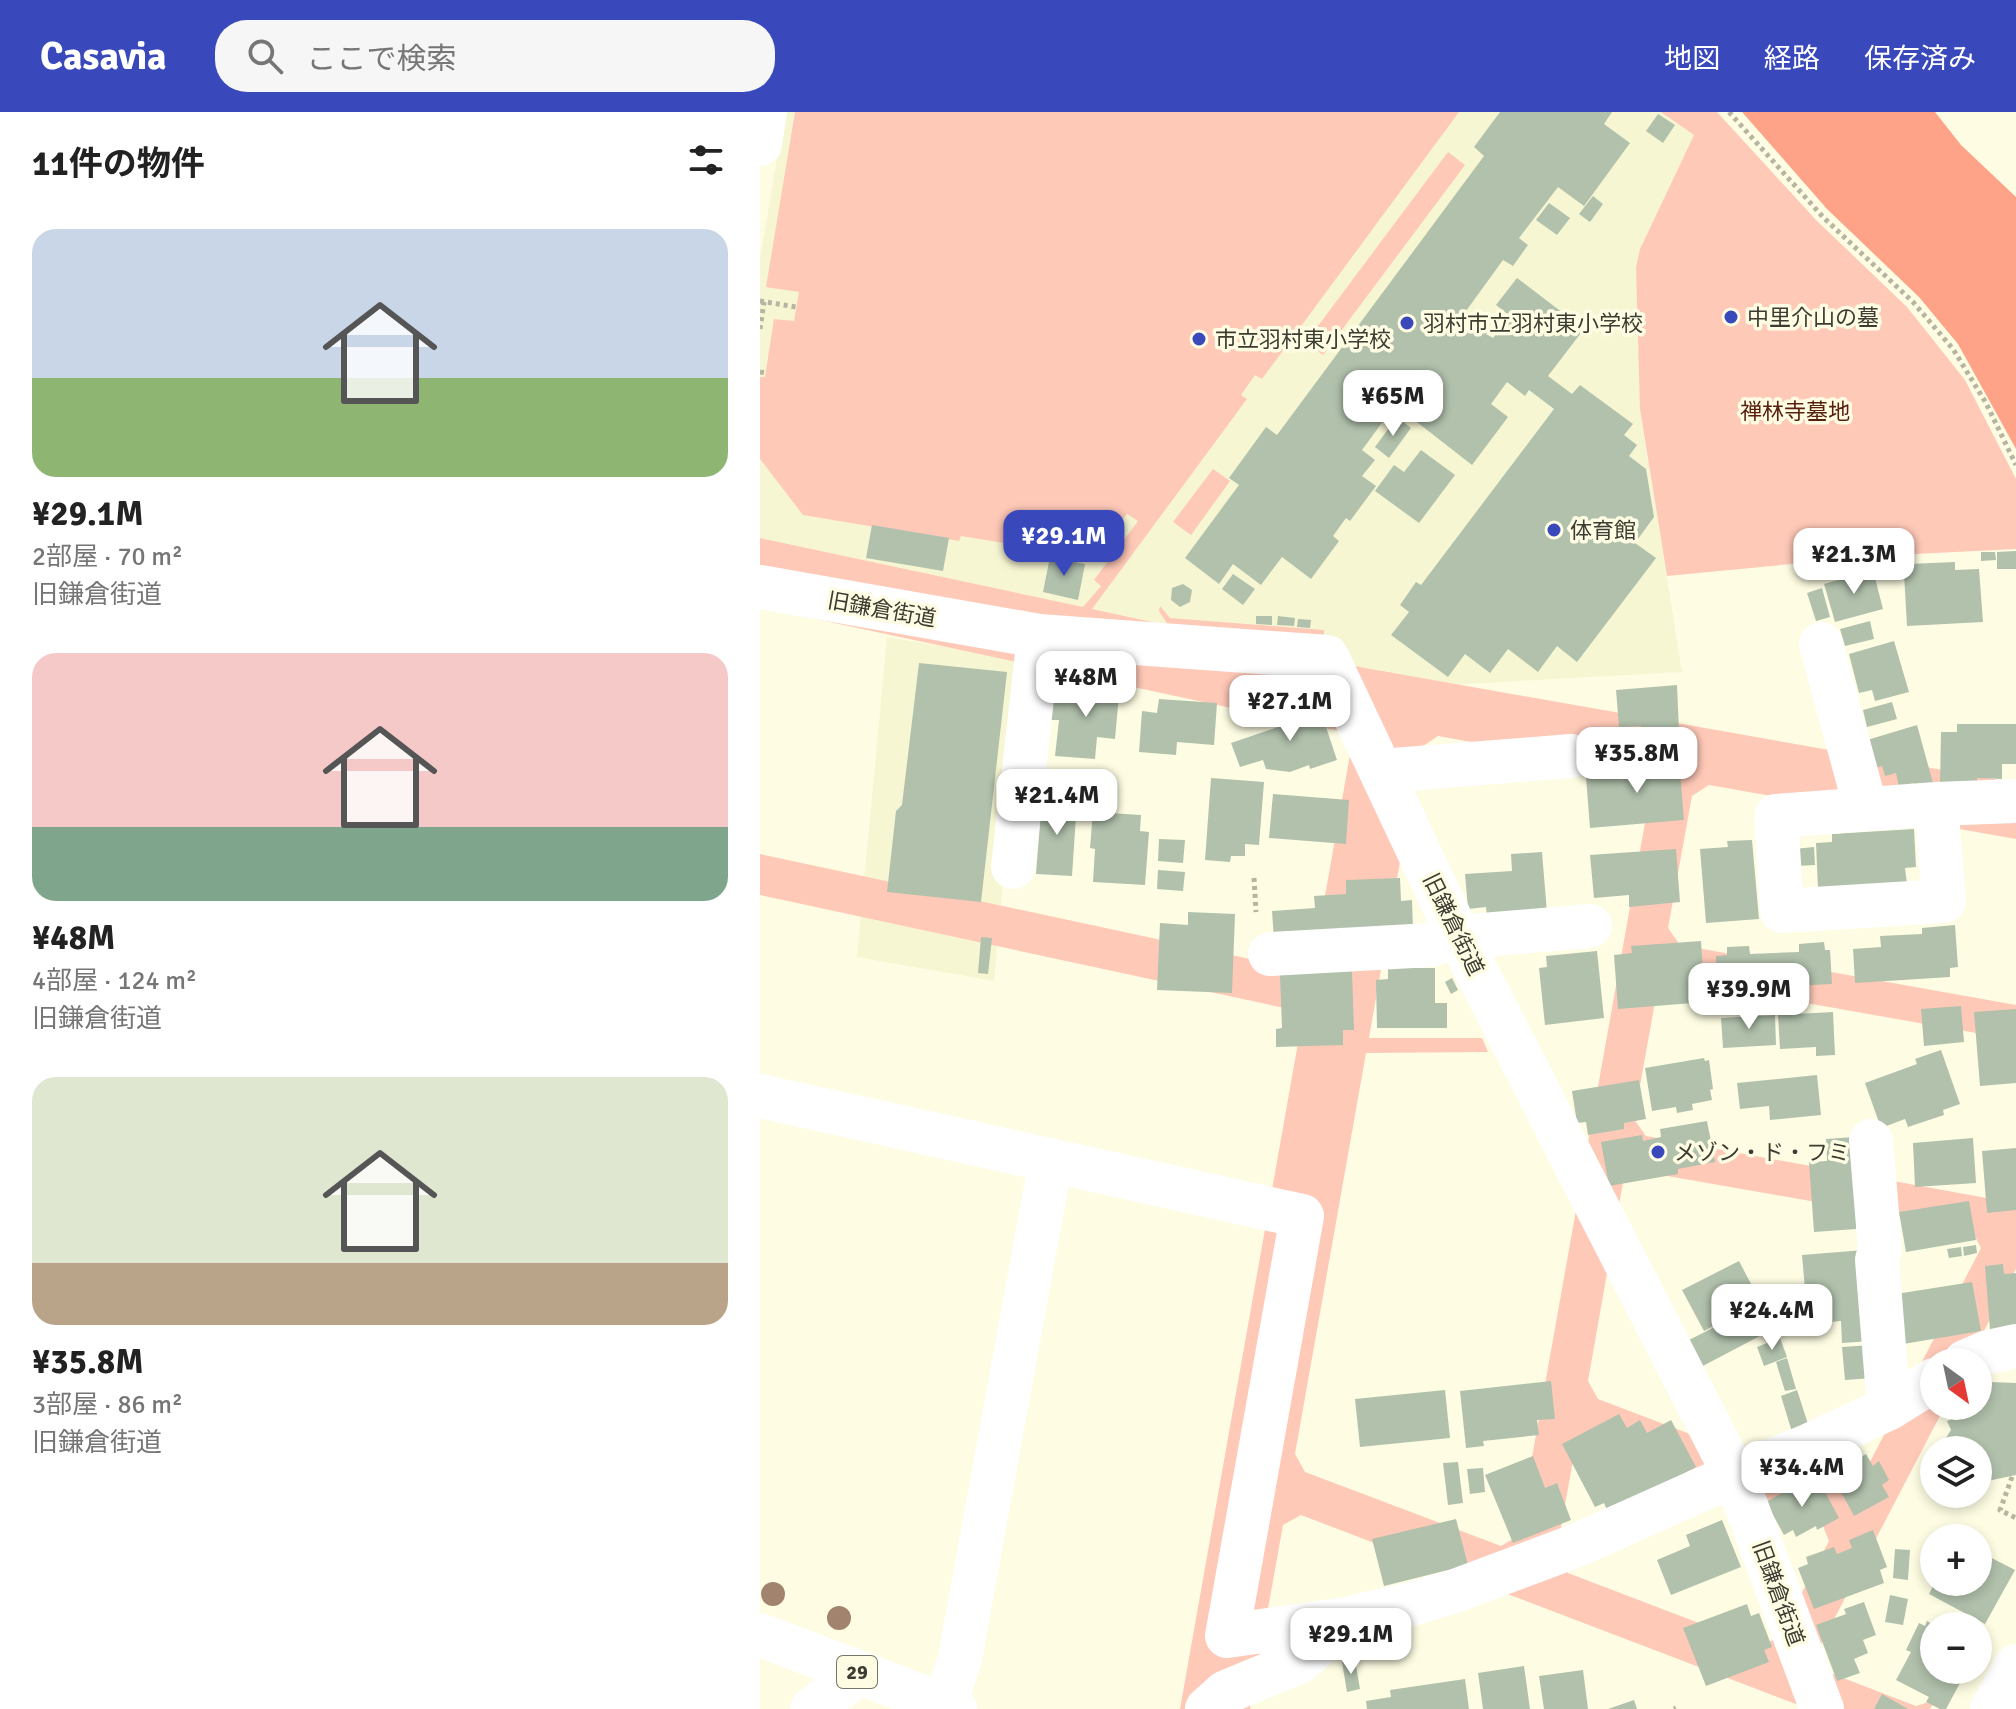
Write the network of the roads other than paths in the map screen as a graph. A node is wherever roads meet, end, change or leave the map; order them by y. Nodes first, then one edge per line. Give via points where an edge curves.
1 (765, 112) edge
2 (760, 144) edge
3 (760, 587) edge
4 (1039, 636) junction
5 (1821, 644) dead end
6 (1571, 756) dead end
7 (1381, 771) junction
8 (2016, 801) edge
9 (1936, 804) junction
10 (1866, 809) junction
11 (1013, 867) dead end
12 (1590, 926) dead end
13 (1459, 937) junction
14 (1270, 954) dead end
15 (760, 1096) edge
16 (1871, 1141) dead end
17 (1051, 1160) junction
18 (2016, 1346) edge
19 (1992, 1351) edge
20 (1920, 1389) edge
21 (1889, 1408) junction
22 (1735, 1476) junction
23 (1310, 1625) junction
24 (760, 1635) edge
25 (2016, 1666) edge
26 (859, 1673) junction
27 (950, 1707) edge
28 (812, 1709) edge
29 (1207, 1709) edge
30 (1822, 1709) edge
31 (1992, 1709) edge

1 - 2 street
3 - 4 street, 旧鎌倉街道
4 - 7 street, 旧鎌倉街道 via 1327,657
4 - 11 street
5 - 10 street
6 - 7 street
7 - 13 street, 旧鎌倉街道
8 - 9 street
9 - 10 street
9 - 10 street via 1944,901 1782,911 1776,816
12 - 13 street
13 - 14 street via 1430,945
13 - 22 street, 旧鎌倉街道
15 - 17 street
16 - 21 street
17 - 23 street via 1302,1216 1227,1636
17 - 27 street
18 - 19 street
20 - 21 street
21 - 22 street
22 - 23 street via 1455,1591
22 - 30 street, 旧鎌倉街道
23 - 29 street via 1314,1649 1299,1662 1226,1692
24 - 26 street, 29
25 - 31 street
26 - 27 street, 29
26 - 28 street

